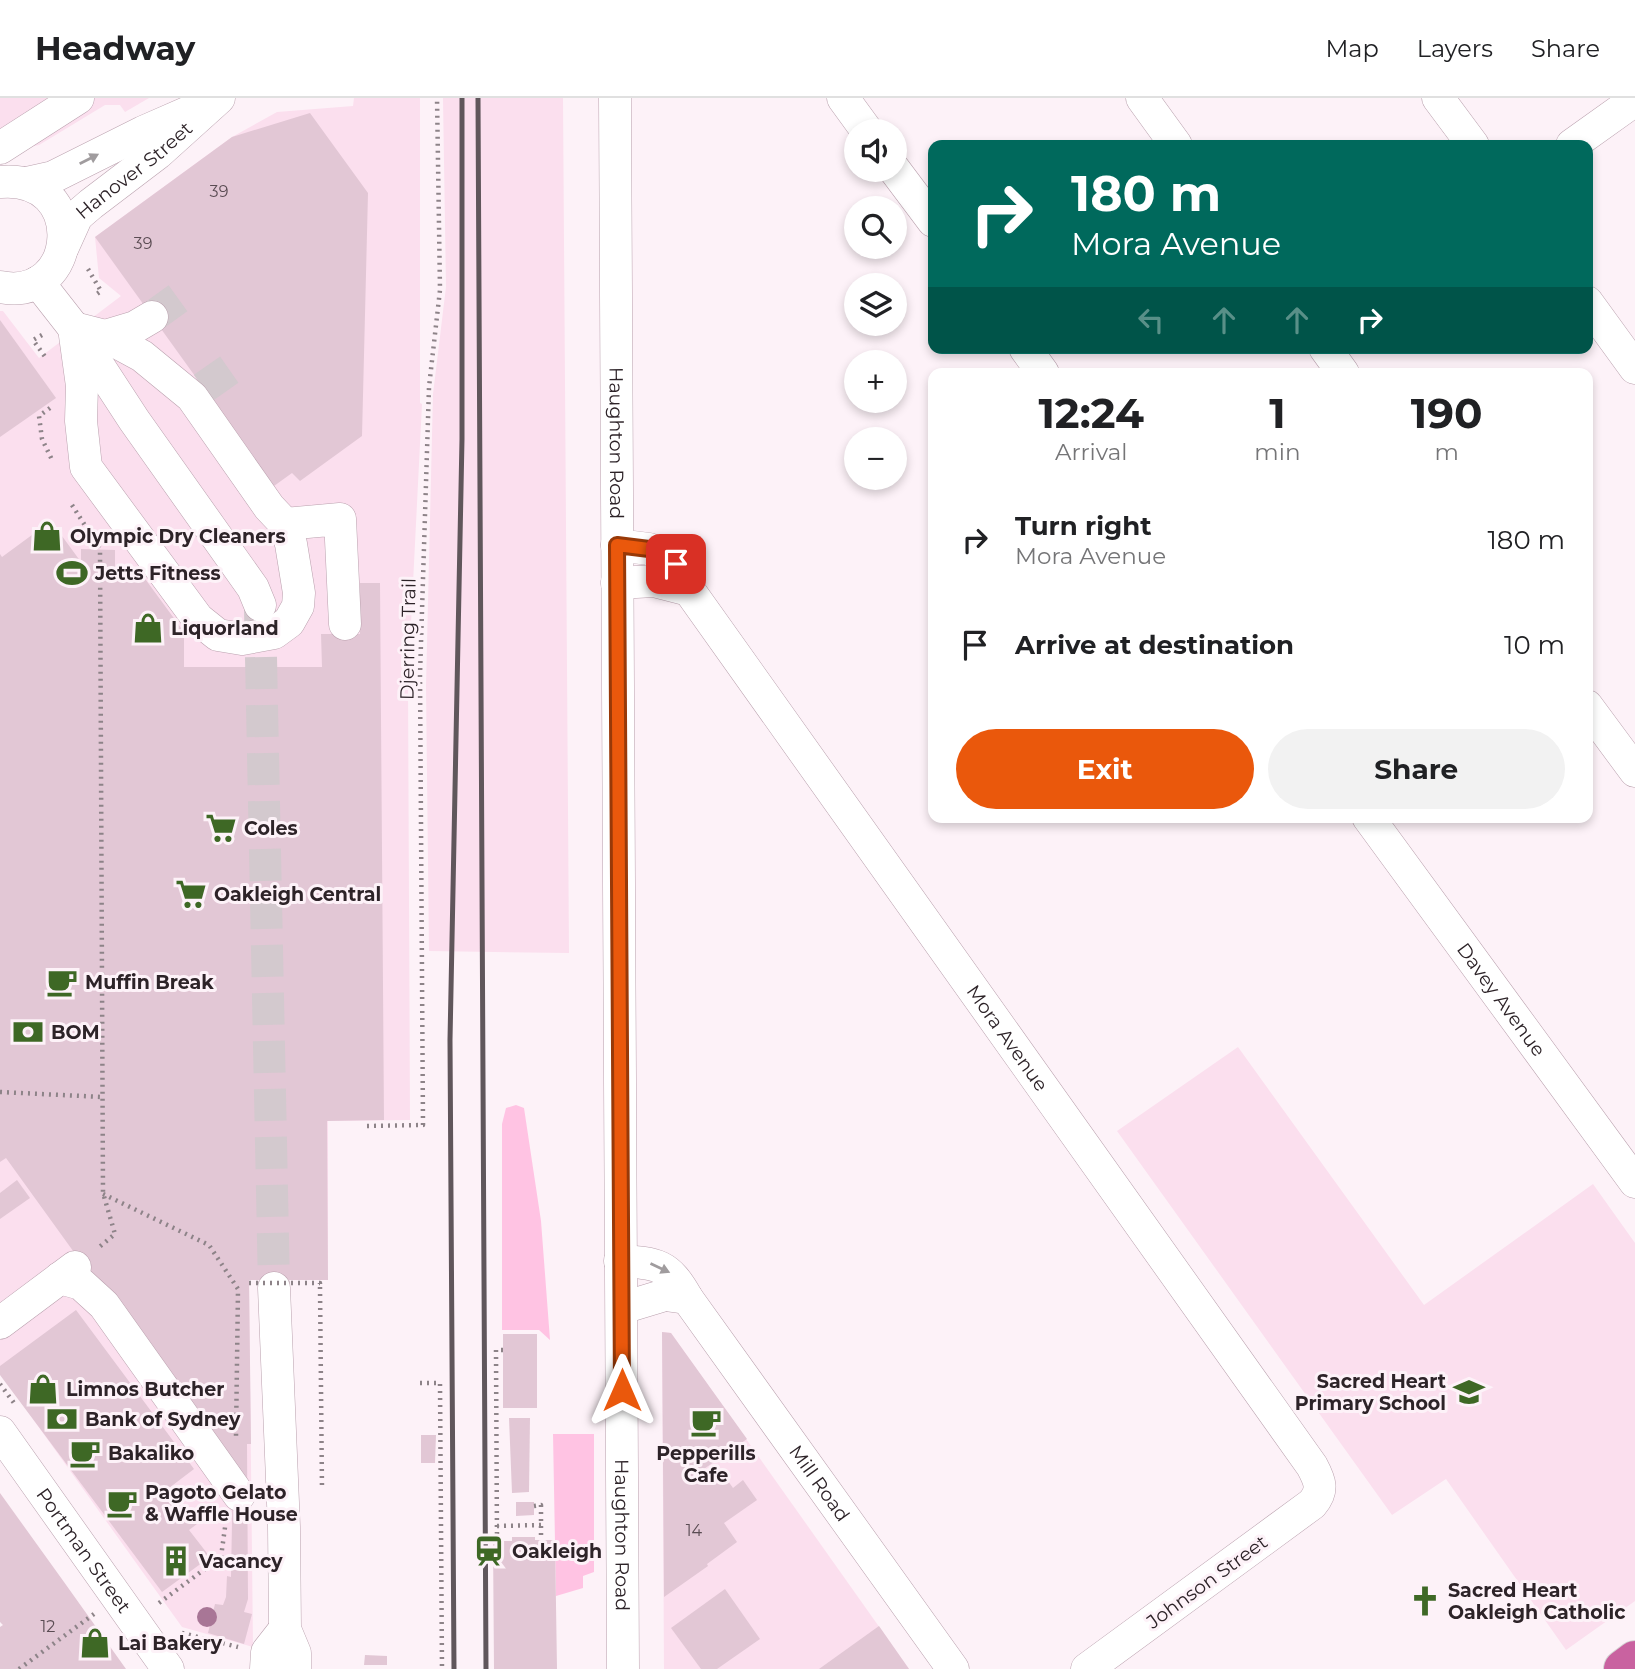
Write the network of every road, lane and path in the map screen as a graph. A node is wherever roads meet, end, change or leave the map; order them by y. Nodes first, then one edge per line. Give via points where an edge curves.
1 (78, 98) edge
2 (437, 98) edge
3 (615, 98) edge
4 (842, 98) edge
5 (1142, 98) edge
6 (1438, 98) edge
7 (217, 99) edge
8 (1635, 100) edge
9 (858, 119) edge
10 (1172, 140) edge
11 (1469, 140) edge
12 (1579, 140) edge
13 (0, 148) edge
14 (904, 182) edge
15 (13, 183) edge
16 (928, 215) edge
17 (63, 247) junction
18 (38, 282) junction
19 (0, 287) edge
20 (1593, 310) edge
21 (152, 317) tunnel mouth
22 (74, 328) junction
23 (105, 335) junction
24 (1635, 368) edge
25 (285, 524) junction
26 (617, 545) junction
27 (100, 549) dead end
28 (617, 583) junction
29 (689, 590) junction
30 (260, 605) tunnel mouth
31 (345, 624) dead end
32 (1593, 714) edge
33 (1635, 771) edge
34 (1372, 823) edge
35 (0, 1092) edge
36 (102, 1097) junction
37 (367, 1126) dead end
38 (1635, 1182) edge
39 (103, 1193) junction
40 (621, 1261) junction
41 (70, 1270) junction
42 (262, 1286) joint
43 (687, 1298) junction
44 (622, 1308) junction
45 (0, 1323) edge
46 (503, 1350) dead end
47 (420, 1383) dead end
48 (0, 1384) edge
49 (8, 1419) edge
50 (236, 1445) dead end
51 (235, 1488) joint
52 (322, 1489) dead end
53 (1320, 1489) joint
54 (534, 1506) dead end
55 (541, 1525) junction
56 (497, 1526) junction
57 (541, 1540) dead end
58 (497, 1541) dead end
59 (151, 1592) dead end
60 (117, 1597) junction
61 (159, 1603) junction
62 (166, 1613) dead end
63 (285, 1629) junction
64 (180, 1633) dead end
65 (1635, 1660) edge
66 (253, 1664) edge
67 (19, 1669) edge
68 (168, 1669) edge
69 (295, 1669) edge
70 (442, 1669) edge
71 (623, 1669) edge
72 (953, 1669) edge
73 (1087, 1669) edge
74 (1623, 1669) edge

1 - 13 street
2 - 37 path, Djerring Trail via 440,290 429,387 420,675 423,1125
3 - 26 street, Haughton Road
4 - 9 street
5 - 10 street
6 - 11 street
15 -> 7 street, Hanover Street via 53,177
7 - 17 street, Hanover Street via 158,153 77,216
8 - 12 street
14 - 16 street
15 - 17 street via 40,190 52,201 65,230
17 - 18 street, Hanover Street via 50,273
18 - 19 street
18 - 22 street
20 - 24 street
21 - 23 street
22 - 23 street
22 - 25 street via 86,467 198,619 218,635 253,639 274,633 289,622 299,593
22 - 30 street via 253,588
23 - 25 street via 198,393 269,507
25 - 31 street via 340,519
26 - 28 street, Haughton Road
26 - 29 street, Mora Avenue via 649,549 666,557 676,564
27 - 36 path
28 - 29 street via 654,581
28 - 40 street, Haughton Road
29 - 53 street, Mora Avenue via 1312,1466
32 - 33 street
34 - 38 street, Davey Avenue
35 - 36 path
36 - 39 path
39 - 41 path via 115,1234
39 - 50 path via 209,1245 238,1289
40 -> 43 street, Mill Road via 658,1265 669,1271
40 - 44 street, Haughton Road
41 - 45 street
41 - 51 street via 104,1304
42 - 52 path, bridge via 320,1283
42 - 63 street via 284,1527
43 - 44 street via 665,1295
43 - 72 street, Mill Road
44 - 71 street, Haughton Road
46 - 56 path via 496,1350
47 - 70 path via 440,1383
48 - 49 path
49 - 60 street, Portman Street
51 - 61 path via 221,1557
53 - 73 street, Johnson Street via 1317,1499 1303,1512
54 - 55 path via 541,1506
55 - 56 path
55 - 57 path
56 - 58 path
59 - 61 path
60 - 67 path
60 - 68 street, Portman Street
61 - 62 path
63 - 66 street
63 - 69 street via 295,1653
64 - 66 path via 242,1648
65 - 74 highway

